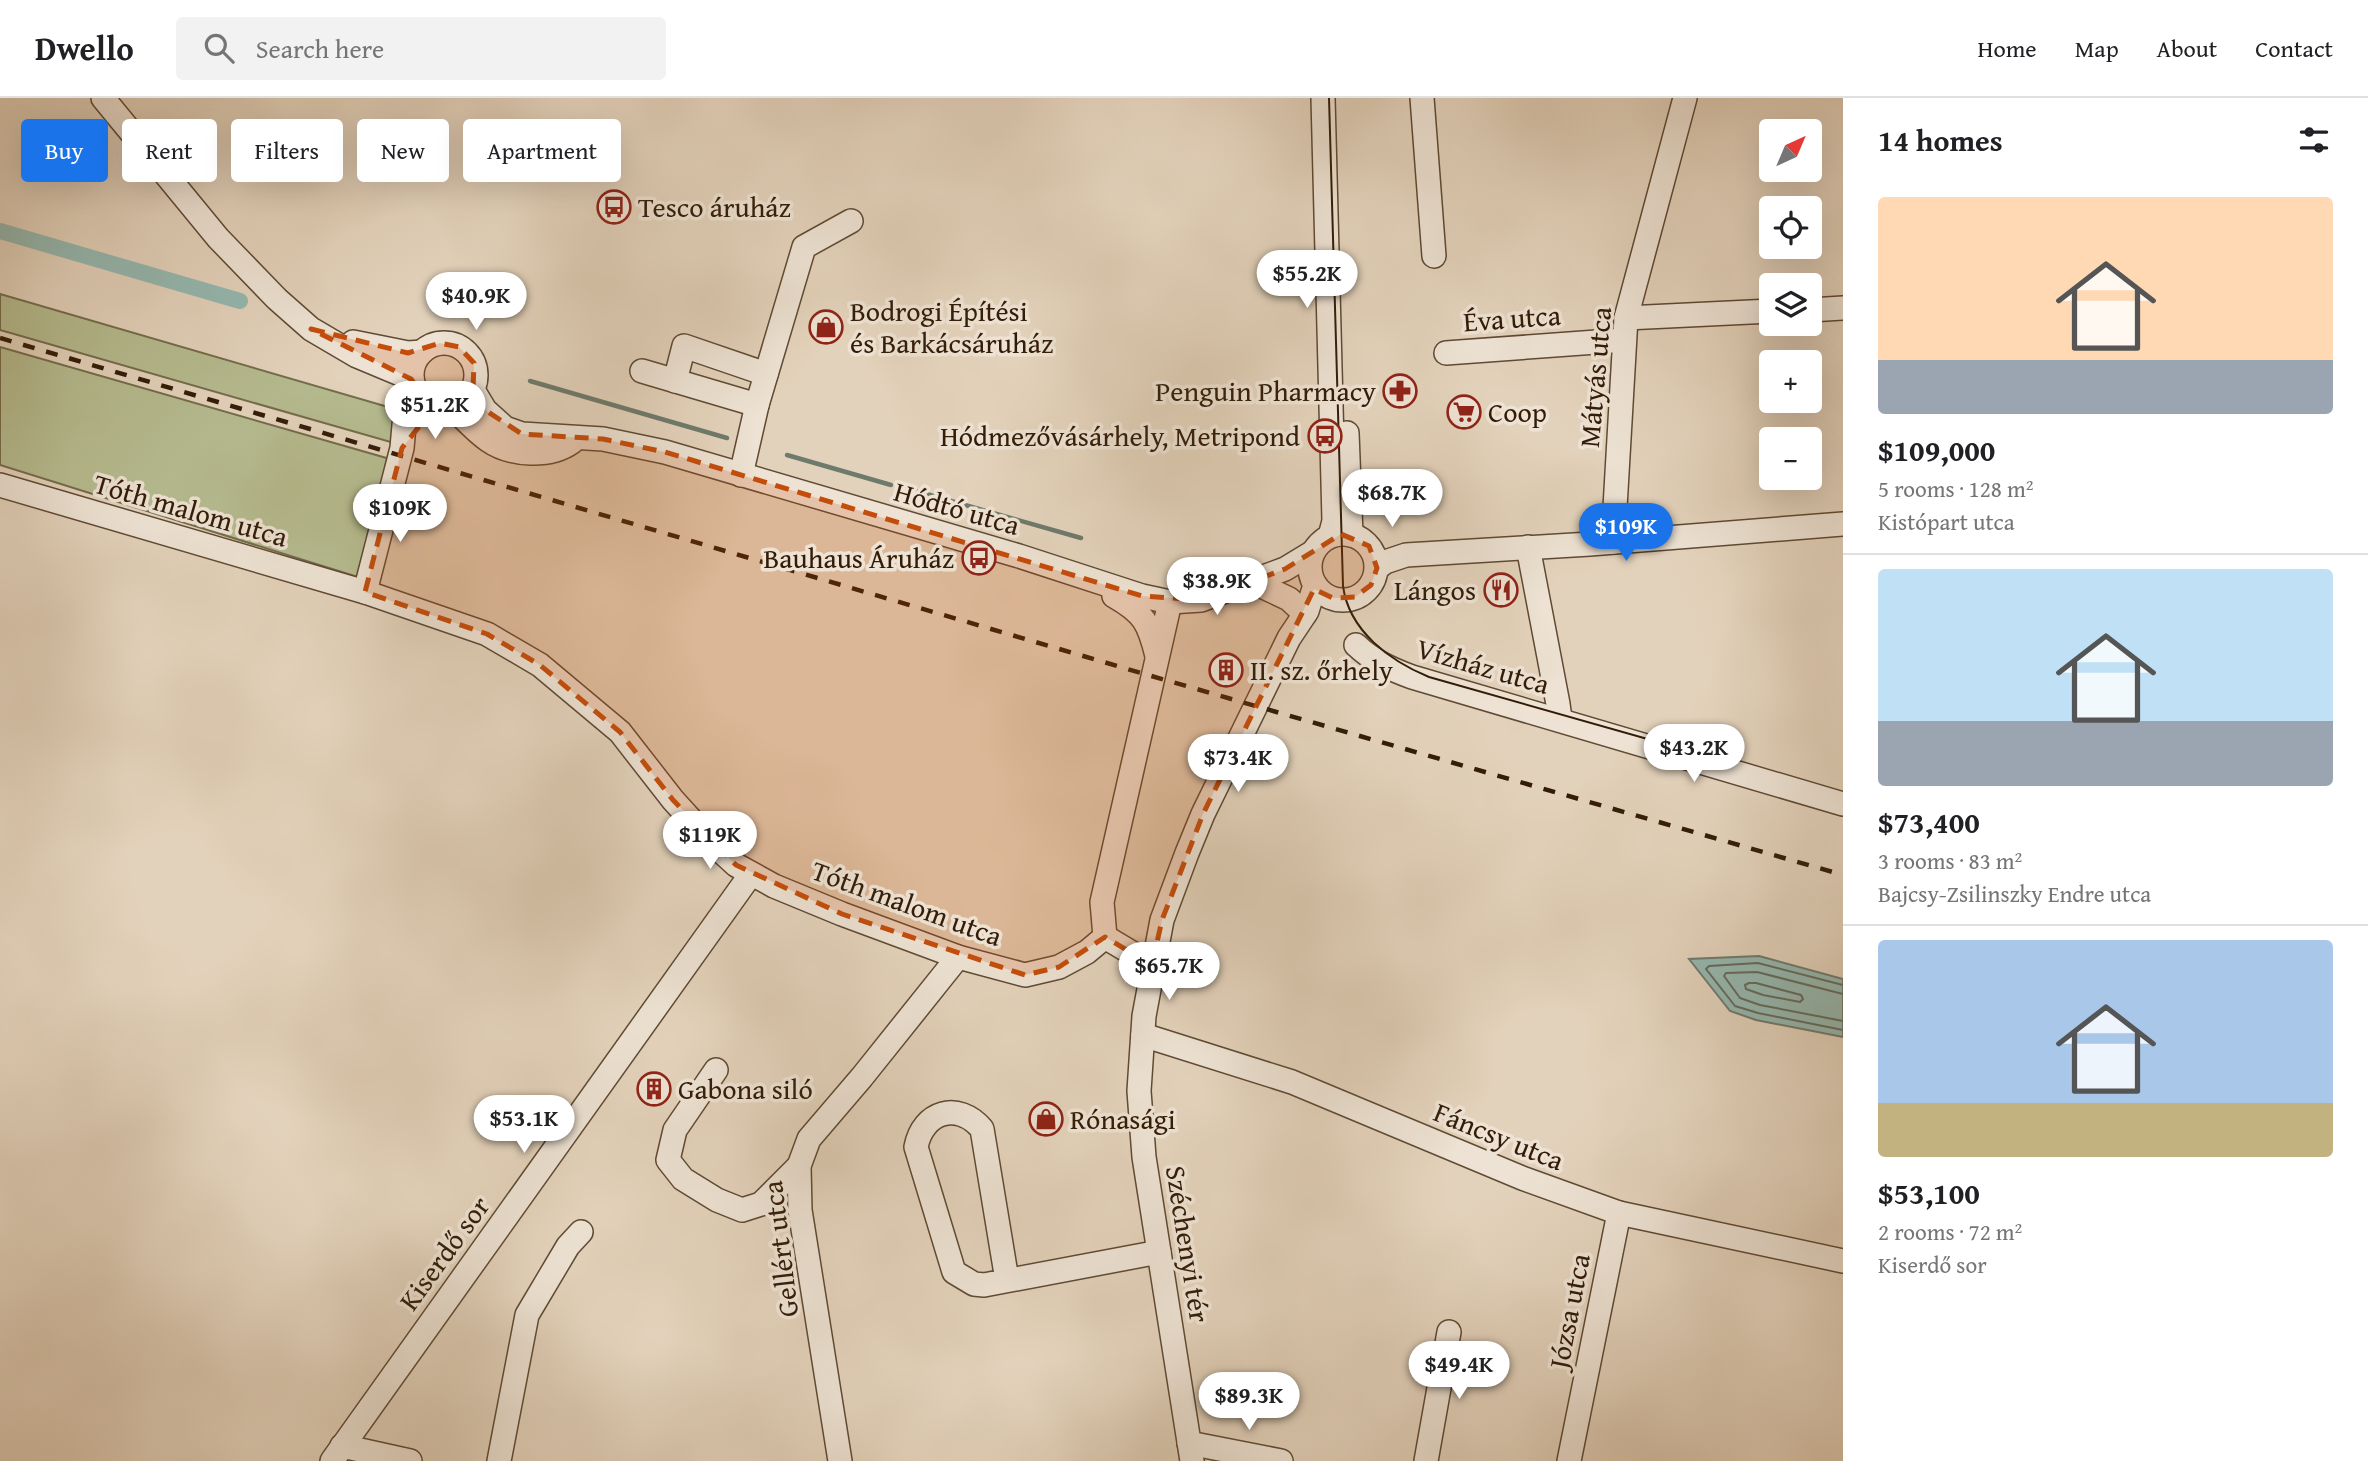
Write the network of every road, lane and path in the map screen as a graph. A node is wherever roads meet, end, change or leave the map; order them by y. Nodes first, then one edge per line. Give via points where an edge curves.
1 (103, 98) edge
2 (1323, 98) edge
3 (1335, 98) edge
4 (1422, 98) edge
5 (1685, 98) edge
6 (851, 221) dead end
7 (1434, 256) dead end
8 (1843, 308) edge
9 (1822, 309) edge
10 (1759, 313) edge
11 (311, 329) junction
12 (1625, 329) junction
13 (422, 352) junction
14 (1446, 353) dead end
15 (642, 371) dead end
16 (766, 374) junction
17 (675, 381) junction
18 (413, 384) junction
19 (473, 390) junction
20 (757, 405) junction
21 (443, 407) junction
22 (577, 438) junction
23 (402, 448) junction
24 (741, 475) junction
25 (0, 485) edge
26 (1843, 524) edge
27 (1341, 542) junction
28 (1613, 542) junction
29 (1528, 547) junction
30 (1406, 555) junction
31 (1377, 568) junction
32 (1081, 577) junction
33 (1251, 581) junction
34 (365, 592) junction
35 (1324, 592) junction
36 (1171, 602) junction
37 (1306, 613) junction
38 (1356, 645) dead end
39 (1157, 656) junction
40 (1560, 719) junction
41 (1843, 802) edge
42 (751, 874) junction
43 (1105, 937) junction
44 (958, 957) junction
45 (1152, 965) junction
46 (1143, 1035) junction
47 (716, 1070) dead end
48 (799, 1166) junction
49 (1619, 1213) junction
50 (581, 1232) dead end
51 (1159, 1252) junction
52 (1843, 1261) edge
53 (1007, 1280) junction
54 (1449, 1332) dead end
55 (1190, 1452) edge
56 (337, 1454) edge
57 (410, 1461) edge
58 (499, 1461) edge
59 (840, 1461) edge
60 (1281, 1461) edge
61 (1426, 1461) edge
62 (1569, 1461) edge

1 - 11 street via 218,238
2 - 27 street via 1334,521
3 - 27 street
4 - 7 street
5 - 12 street, Mátyás utca
6 - 16 street via 804,247
8 - 9 street
10 - 12 street, Éva utca
11 - 13 street via 379,349
11 - 18 street
12 - 14 street, Éva utca
12 - 28 street, Mátyás utca
13 - 18 street via 412,369
13 - 19 street via 440,343 464,350 474,362
15 - 17 street
16 - 17 street via 684,346
16 - 20 street
17 - 20 street
18 - 21 street via 421,397
18 - 23 street
19 - 21 street via 468,397
19 - 22 street, Hódtó utca via 505,429
20 - 24 street
21 - 22 street, Hódtó utca via 490,442 513,450 563,449
21 - 23 street
22 - 24 street, Hódtó utca via 666,453
23 - 34 street
24 - 32 street, Hódtó utca
25 - 34 street, Tóth malom utca
26 - 28 street
27 - 30 street
27 - 31 street
27 - 33 street, Hódtó utca
27 - 35 street via 1310,563 1311,574
28 - 29 street
29 - 30 street
29 - 40 street, Vízház utca
30 - 31 street
31 - 35 street via 1371,584 1355,597 1345,600
32 - 36 street, Hódtó utca
32 - 39 street via 1138,612 1150,628
33 - 36 street, Hódtó utca via 1201,600
33 - 37 street via 1289,599
34 - 42 street, Tóth malom utca via 487,634 540,665 620,732 713,845
35 - 37 street, Széchenyi tér
36 - 39 street
37 - 45 street, Széchenyi tér via 1289,638 1203,814 1162,920
38 - 40 street, Vízház utca via 1391,670
39 - 43 street via 1102,902
40 - 41 street, Vízház utca
42 - 44 street, Tóth malom utca
42 - 56 street, Kiserdő sor
43 - 44 street, Tóth malom utca via 1087,953 1059,967 1025,975
43 - 45 street
44 - 48 street, Gellért utca via 809,1139
45 - 46 street, Széchenyi tér
46 - 49 street, Fáncsy utca via 1292,1082 1522,1178
46 - 51 street, Széchenyi tér via 1139,1091
47 - 48 street via 675,1130 668,1160 683,1179 742,1210 761,1204
48 - 59 street, Gellért utca via 800,1210
49 - 52 street, Fáncsy utca
49 - 62 street, Józsa utca
50 - 58 street via 527,1315
51 - 53 street
51 - 55 street, Széchenyi tér
53 - 53 street via 974,1284 954,1272 916,1147 923,1127 933,1117 964,1115 982,1129
54 - 61 street
55 - 60 street
56 - 57 street

